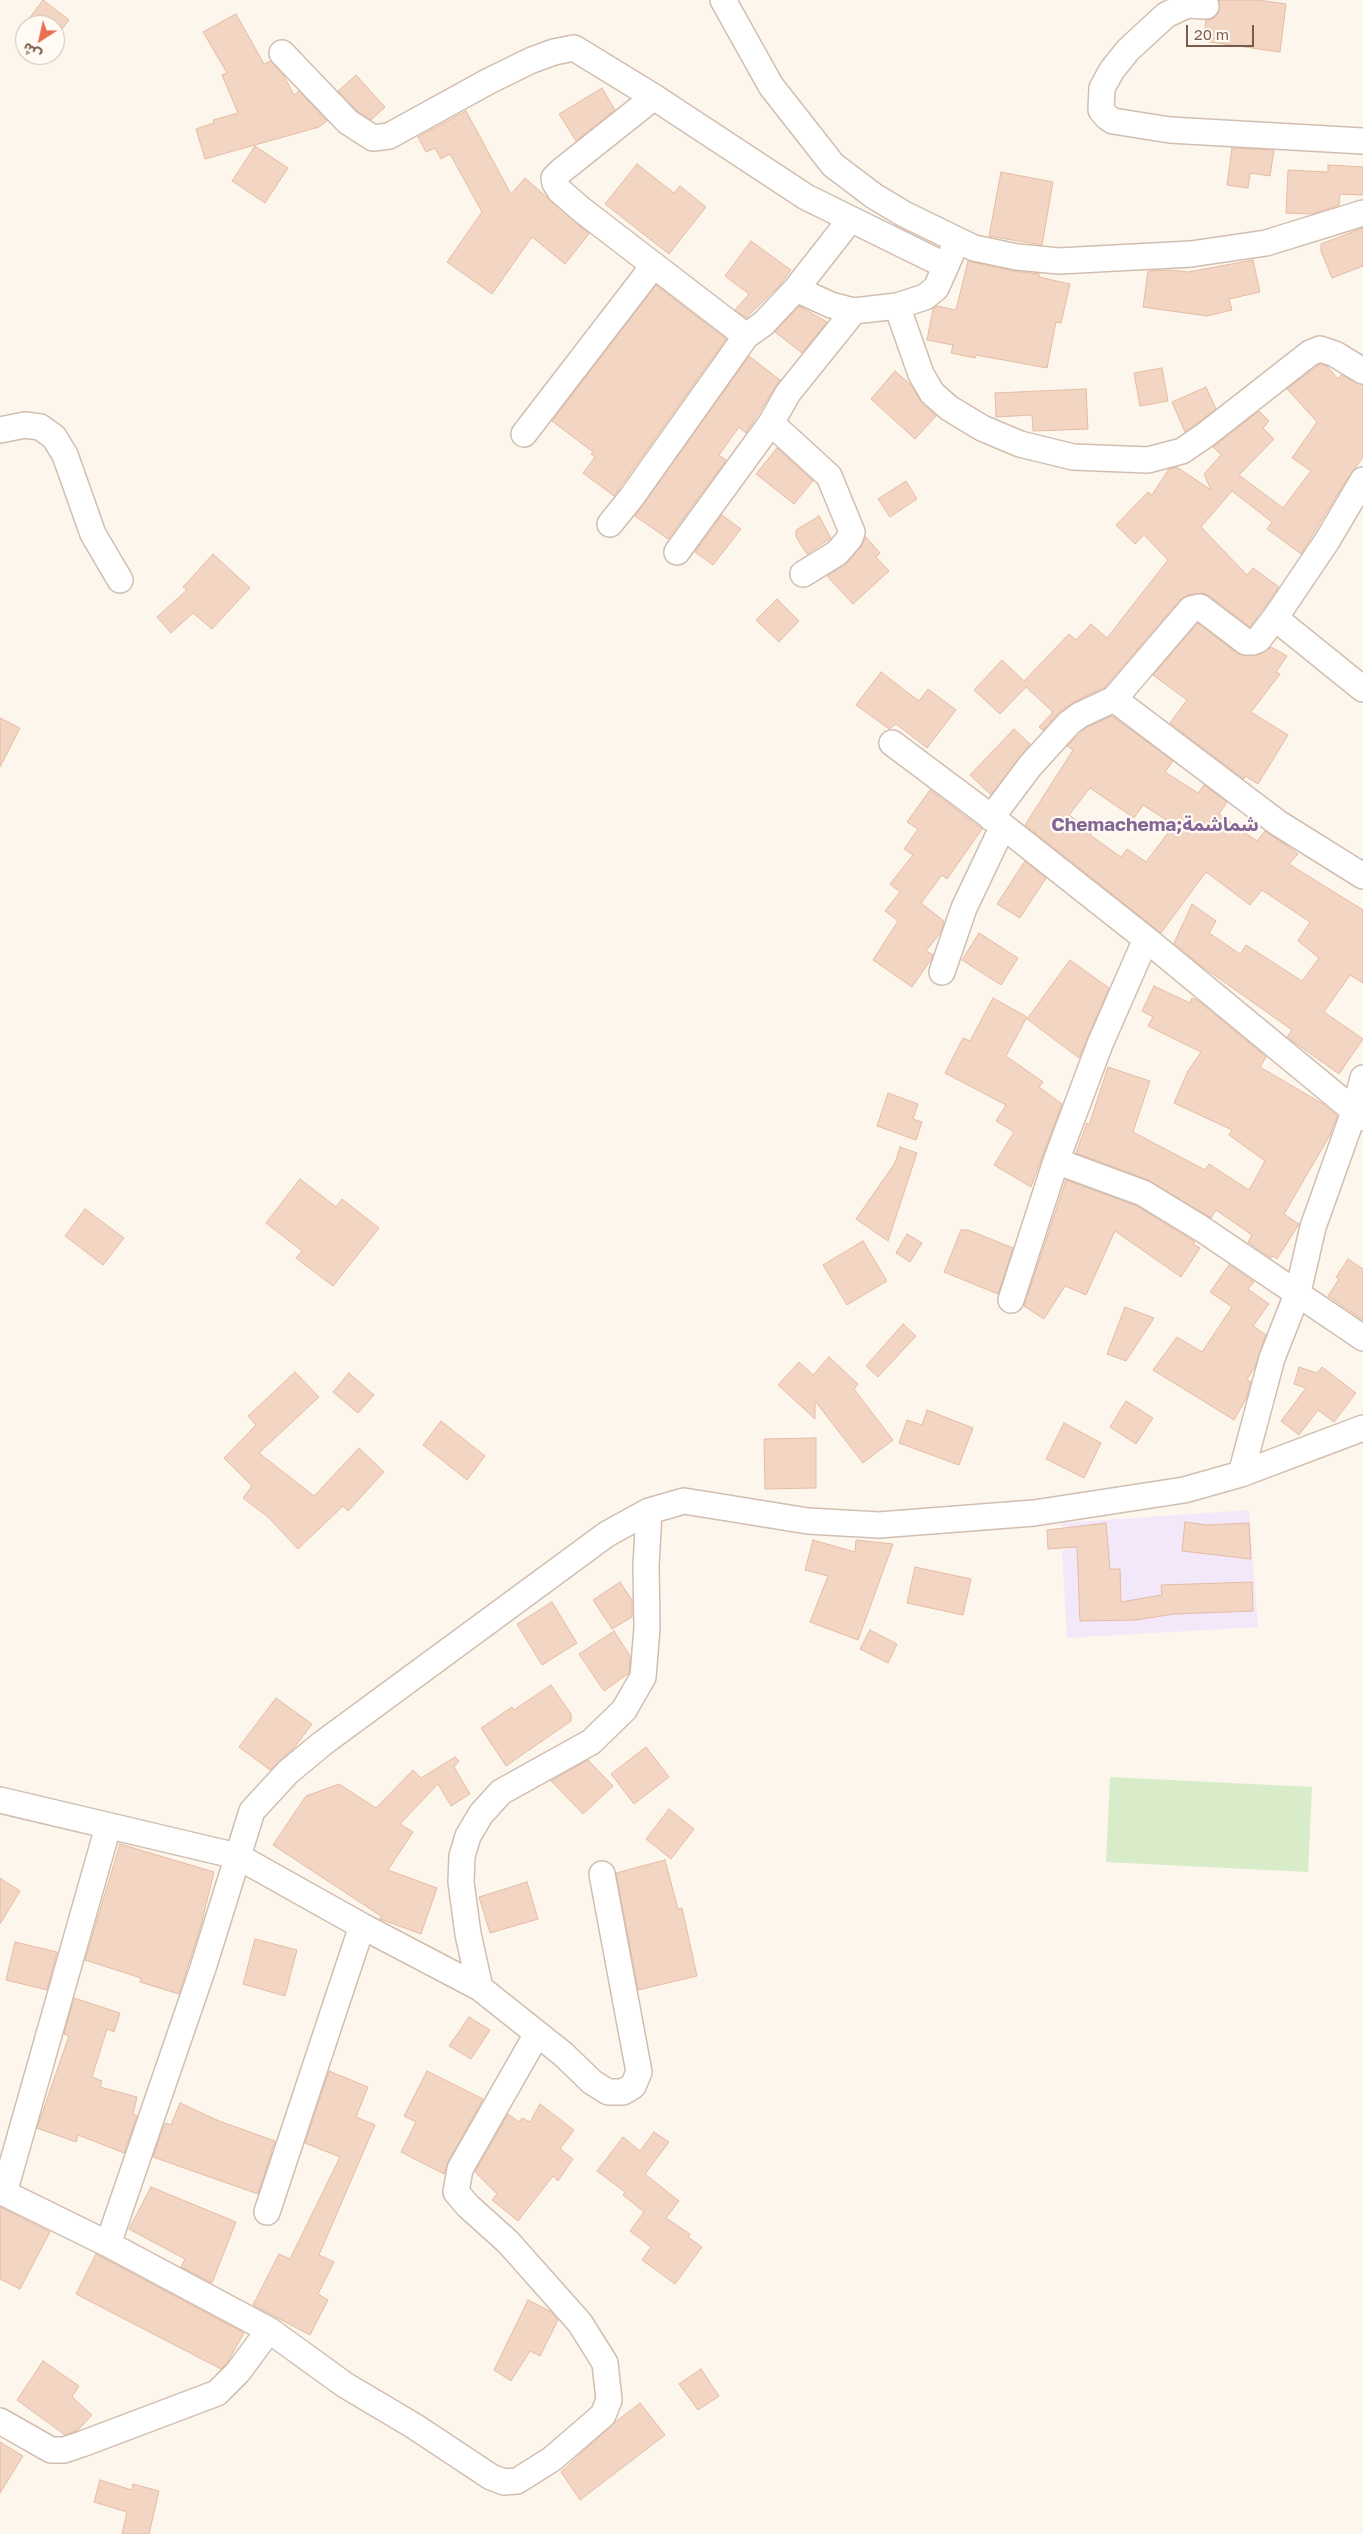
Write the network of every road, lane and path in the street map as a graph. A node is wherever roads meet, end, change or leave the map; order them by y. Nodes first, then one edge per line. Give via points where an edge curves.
1 (723, 0) edge
2 (1206, 6) dead end
3 (282, 53) dead end
4 (654, 97) junction
5 (1363, 141) edge
6 (1363, 213) edge
7 (850, 220) junction
8 (957, 241) junction
9 (654, 265) junction
10 (946, 266) junction
11 (796, 289) junction
12 (897, 306) junction
13 (854, 311) junction
14 (746, 336) junction
15 (1363, 371) edge
16 (771, 423) junction
17 (0, 430) edge
18 (524, 434) dead end
19 (1363, 480) edge
20 (610, 524) dead end
21 (677, 552) dead end
22 (803, 574) dead end
23 (120, 580) dead end
24 (1275, 618) junction
25 (1363, 689) edge
26 (1114, 699) junction
27 (892, 743) dead end
28 (997, 822) junction
29 (1363, 876) edge
30 (1146, 939) junction
31 (942, 972) dead end
32 (1363, 1078) edge
33 (1359, 1115) edge
34 (1056, 1162) junction
35 (1298, 1292) junction
36 (1011, 1300) dead end
37 (1363, 1338) edge
38 (1363, 1428) edge
39 (1241, 1474) junction
40 (649, 1511) junction
41 (0, 1800) edge
42 (108, 1827) junction
43 (237, 1856) junction
44 (602, 1874) dead end
45 (362, 1926) junction
46 (480, 1988) junction
47 (538, 2034) junction
48 (2, 2192) edge
49 (267, 2212) dead end
50 (108, 2244) junction
51 (269, 2330) junction
52 (0, 2422) edge

1 - 8 street via 771,86 834,165 874,196
2 - 5 street via 1187,5 1166,15 1128,50 1102,88 1102,110 1107,117 1113,121 1170,130
3 - 4 street via 348,122 373,138 389,136 532,60 574,48
4 - 7 street via 806,196
4 - 9 street via 562,171 554,178 554,183 582,210
6 - 8 street via 1266,243 1191,254 1059,261 1017,257
7 - 10 street
7 - 11 street
8 - 10 street
9 - 14 street
9 - 18 street
10 - 12 street via 936,288 925,298
11 - 13 street via 831,305
11 - 14 street via 763,324
12 - 13 street
12 - 15 street via 921,374 932,393 949,408 982,428 1020,444 1072,457 1148,460 1182,451 1310,353 1320,349
13 - 16 street via 788,392
14 - 20 street
16 - 21 street
16 - 22 street via 829,476 852,532 837,553
17 - 23 street via 25,425 40,427 54,437 65,455 93,534
19 - 24 street via 1328,540
24 - 25 street
24 - 26 street via 1258,640 1246,642 1195,606
26 - 28 street via 1069,723 1030,766
26 - 29 street via 1278,823
27 - 28 street
28 - 30 street
28 - 31 street
30 - 33 street
30 - 34 street via 1100,1044
32 - 33 street
33 - 35 street via 1313,1227
34 - 35 street via 1143,1193
34 - 36 street
35 - 37 street
35 - 39 street via 1272,1358
38 - 39 street
39 - 40 street via 1184,1490 1034,1513 879,1526 808,1521 684,1501
40 - 43 street via 607,1534 288,1772 252,1810
40 - 46 street via 647,1628 642,1676 624,1710 590,1742 501,1792 481,1814 468,1836 462,1856 461,1882
41 - 42 street
42 - 43 street
42 - 48 street
43 - 45 street
43 - 50 street via 203,1968
44 - 47 street via 637,2054 639,2072 634,2086 623,2092 608,2092 592,2082
45 - 46 street
45 - 49 street
46 - 47 street
47 - 51 street via 460,2169 456,2192 508,2242 580,2323 605,2363 609,2400 603,2415 552,2459 517,2481 504,2482 491,2477 345,2385
48 - 50 street
50 - 51 street
51 - 52 street via 234,2378 217,2393 82,2444 51,2450

